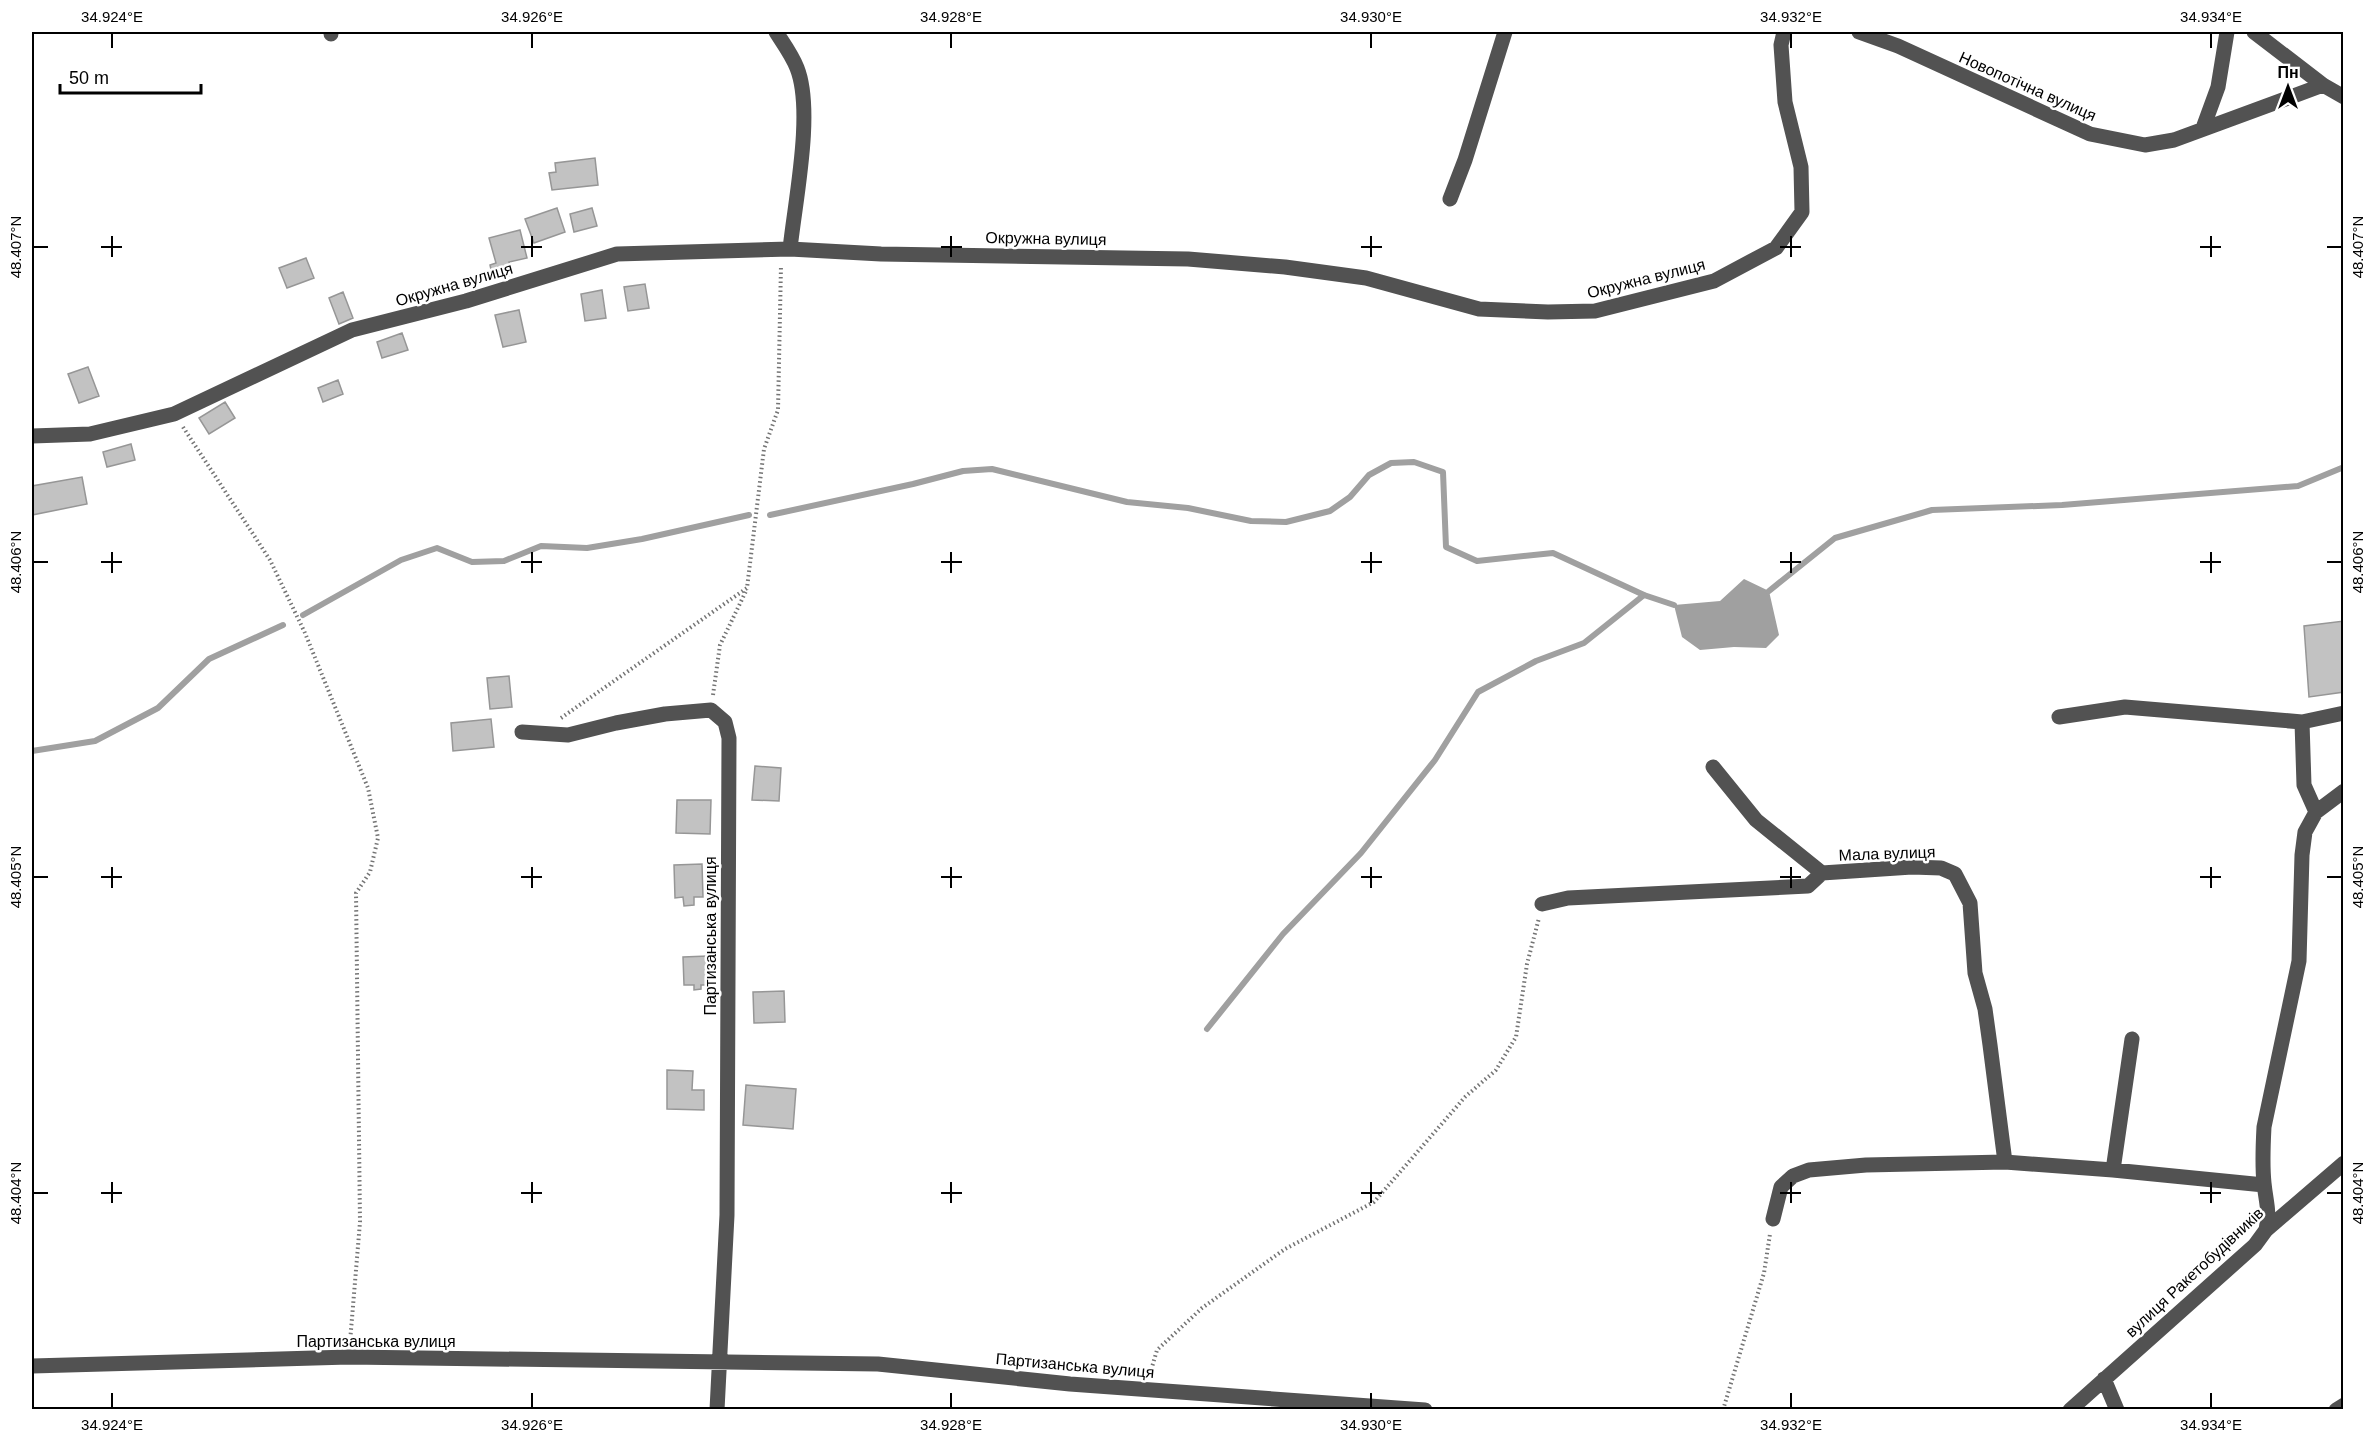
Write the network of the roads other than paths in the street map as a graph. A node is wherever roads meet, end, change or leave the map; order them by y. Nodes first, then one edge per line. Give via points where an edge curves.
1 (776, 32) edge
2 (1505, 32) edge
3 (1784, 32) edge
4 (1859, 32) edge
5 (2227, 32) edge
6 (2254, 32) edge
7 (2323, 85) junction
8 (2343, 98) edge
9 (2203, 128) junction
10 (1450, 199) dead end
11 (786, 249) junction
12 (32, 436) edge
13 (2343, 713) edge
14 (2059, 717) dead end
15 (2301, 722) junction
16 (522, 732) dead end
17 (1713, 767) dead end
18 (2343, 791) edge
19 (2316, 812) junction
20 (1822, 873) junction
21 (1542, 904) road end
22 (2132, 1039) dead end
23 (2005, 1162) junction
24 (2343, 1164) edge
25 (2113, 1170) junction
26 (2264, 1185) junction
27 (1773, 1219) road end
28 (2266, 1230) junction
29 (721, 1361) junction
30 (32, 1366) edge
31 (2104, 1378) junction
32 (2343, 1405) edge
33 (717, 1410) edge
34 (1425, 1410) edge
35 (2070, 1410) edge
36 (2117, 1410) edge
37 (2336, 1410) edge

1 - 11 street via 797,69 804,103
2 - 10 street
3 - 11 street, Окружна вулиця via 1781,45 1785,102 1801,167 1802,212 1776,248 1714,281 1595,311 1479,309 1366,278 1188,259
4 - 9 street, Новопотічна вулиця via 2090,134 2145,145 2174,140
5 - 9 street via 2218,87
6 - 7 street
7 - 8 street
7 - 9 street, Новопотічна вулиця
11 - 12 street, Окружна вулиця via 617,254 466,301 352,330 174,414 90,434
13 - 15 street
14 - 15 street via 2125,707
15 - 19 street via 2304,785
16 - 29 street, Партизанська вулиця via 568,735 665,714 711,710 725,722 729,738 727,1215
17 - 20 street, Мала вулиця via 1756,820
18 - 19 street
19 - 26 street via 2305,832 2299,961 2264,1127
20 - 21 street via 1808,886 1568,898
20 - 23 street, Мала вулиця via 1912,867 1941,868 1955,874 1970,903 1975,973 1985,1010
22 - 25 street
23 - 25 street
23 - 27 street via 1809,1170 1793,1176 1781,1187
24 - 28 street, вулиця Ракетобудівників
25 - 26 street
26 - 28 street via 2270,1212
28 - 31 street, вулиця Ракетобудівників
29 - 30 street, Партизанська вулиця via 350,1357
29 - 33 street, Партизанська вулиця
29 - 34 street, Партизанська вулиця via 878,1364 1070,1384
31 - 35 street, вулиця Ракетобудівників
31 - 36 street
32 - 37 street

